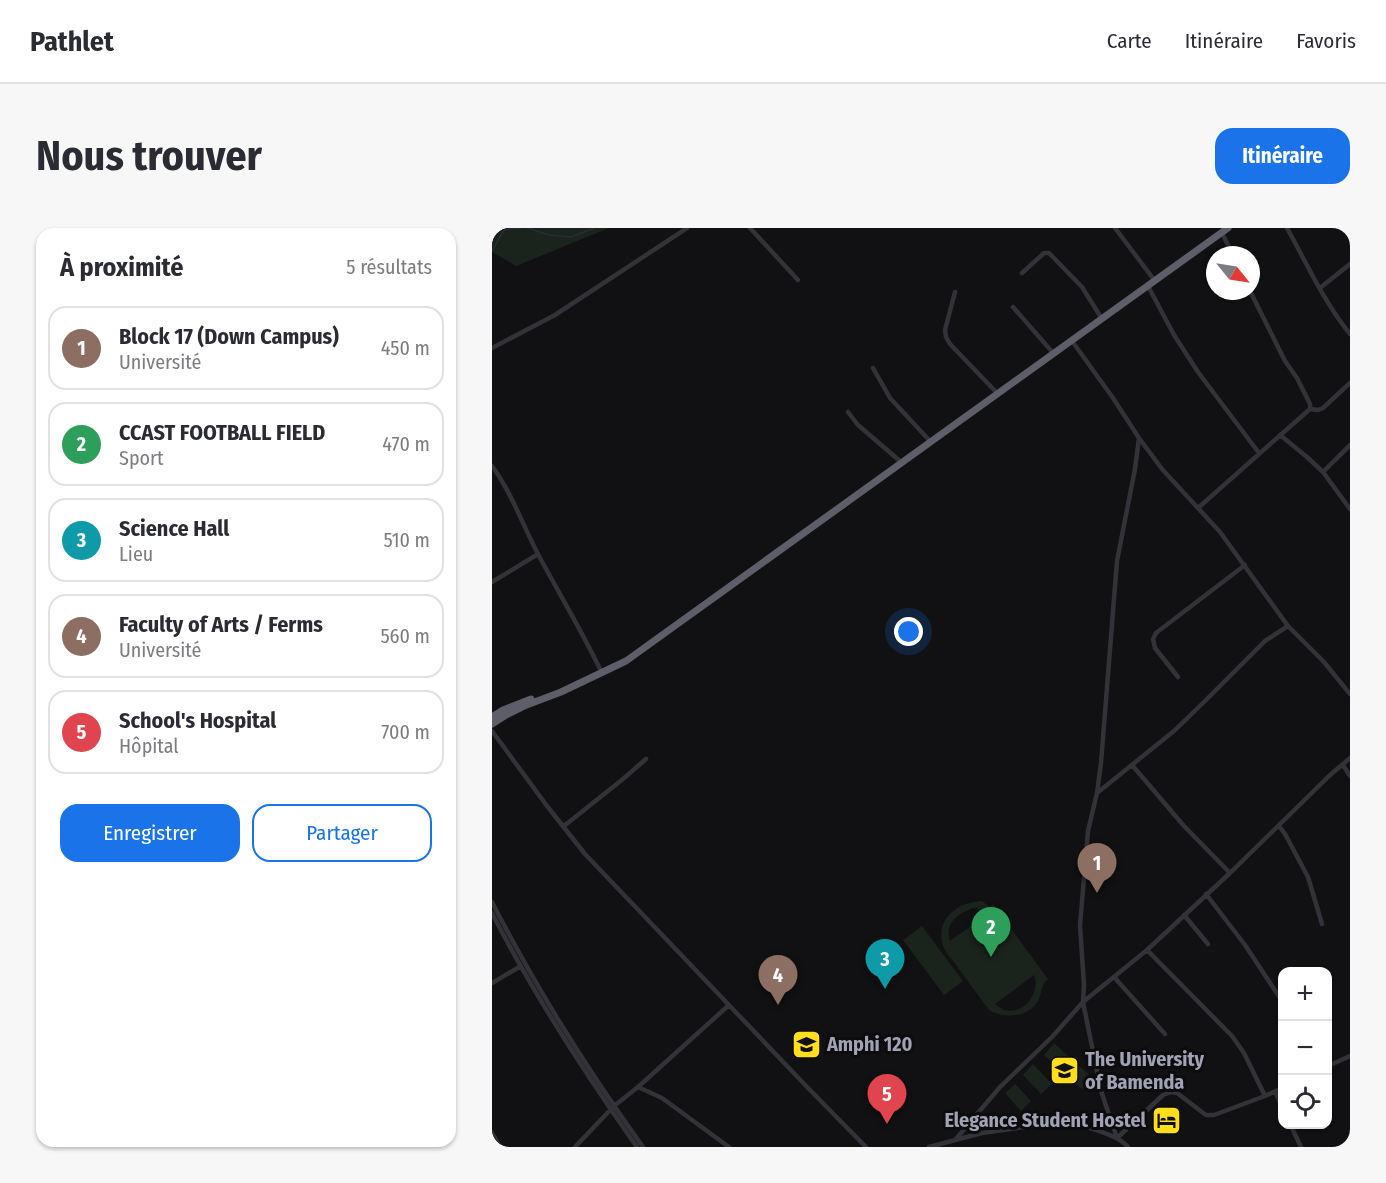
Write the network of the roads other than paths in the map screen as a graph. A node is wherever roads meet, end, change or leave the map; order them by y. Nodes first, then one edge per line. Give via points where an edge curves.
1 (687, 228) edge
2 (750, 228) edge
3 (1115, 228) edge
4 (1287, 228) edge
5 (1225, 230) edge
6 (1230, 246) edge
7 (1350, 264) edge
8 (1022, 273) dead end
9 (798, 280) dead end
10 (1155, 281) junction
11 (1148, 285) junction
12 (1320, 288) junction
13 (955, 292) dead end
14 (1254, 300) edge
15 (1013, 307) dead end
16 (1102, 319) junction
17 (1350, 334) edge
18 (1072, 341) junction
19 (492, 348) edge
20 (1054, 354) junction
21 (873, 368) dead end
22 (1350, 383) edge
23 (998, 394) junction
24 (1310, 409) junction
25 (848, 412) dead end
26 (1281, 435) junction
27 (1139, 438) junction
28 (930, 441) junction
29 (1350, 445) edge
30 (1260, 453) junction
31 (901, 462) junction
32 (492, 466) edge
33 (1323, 472) junction
34 (1198, 508) junction
35 (1350, 509) edge
36 (538, 554) junction
37 (1245, 565) junction
38 (492, 582) edge
39 (1288, 626) junction
40 (602, 674) junction
41 (1178, 676) dead end
42 (568, 688) junction
43 (1350, 694) edge
44 (492, 717) edge
45 (492, 724) edge
46 (492, 732) edge
47 (1350, 758) edge
48 (646, 759) dead end
49 (1132, 765) junction
50 (1342, 765) junction
51 (1350, 776) edge
52 (1097, 793) junction
53 (564, 826) junction
54 (1279, 826) junction
55 (1230, 873) junction
56 (1206, 894) junction
57 (492, 902) edge
58 (492, 913) edge
59 (1184, 915) junction
60 (1322, 924) dead end
61 (1208, 944) dead end
62 (1147, 950) junction
63 (521, 966) junction
64 (1114, 976) junction
65 (492, 983) edge
66 (1278, 996) edge
67 (1083, 1002) junction
68 (729, 1005) junction
69 (1165, 1034) dead end
70 (1350, 1056) edge
71 (1332, 1064) edge
72 (638, 1087) junction
73 (1278, 1090) edge
74 (1275, 1091) junction
75 (1265, 1096) junction
76 (1278, 1098) edge
77 (612, 1108) junction
78 (1292, 1129) edge
79 (492, 1132) edge
80 (1117, 1138) junction
81 (956, 1139) junction
82 (500, 1147) edge
83 (575, 1147) edge
84 (637, 1147) edge
85 (643, 1147) edge
86 (729, 1147) edge
87 (866, 1147) edge
88 (929, 1147) edge
89 (1128, 1147) edge
90 (1301, 1147) edge

1 - 19 street via 555,315
2 - 9 street
3 - 10 street
4 - 12 street
5 - 6 street
5 - 10 highway
7 - 12 street
8 - 16 street via 1049,253 1082,287
10 - 11 highway
11 - 16 highway
11 - 30 street via 1198,372
12 - 17 street
13 - 23 street via 946,337
14 - 24 street
15 - 20 street
16 - 18 highway
18 - 20 highway
18 - 27 street
20 - 23 highway
21 - 28 street via 890,398
22 - 24 street via 1323,408
23 - 28 highway
24 - 26 street
25 - 31 street
26 - 30 street
26 - 33 street
27 - 34 street
27 - 52 street via 1117,561
28 - 31 highway
29 - 33 street
30 - 34 street
31 - 40 highway via 626,661
32 - 36 street
33 - 35 street
34 - 37 street
36 - 38 street
36 - 40 street
37 - 39 street
37 - 41 street via 1156,633 1155,648
39 - 43 street
39 - 49 street via 1265,641 1174,731
40 - 42 highway
42 - 44 highway
42 - 45 highway
46 - 53 street
47 - 50 street
48 - 53 street
49 - 52 street
49 - 55 street
50 - 51 street
50 - 54 street
52 - 67 street via 1088,831 1081,904
53 - 68 street via 585,854
54 - 55 street
54 - 60 street via 1308,878
55 - 56 street
56 - 59 street
56 - 66 street
57 - 77 street
58 - 63 street
59 - 61 street
59 - 62 street
62 - 64 street
62 - 75 street via 1233,1036
63 - 65 street
63 - 77 street via 553,1022
64 - 67 street
64 - 69 street
67 - 80 street via 1101,1091
67 - 81 street via 1000,1087
68 - 72 street
68 - 87 street
70 - 71 street
72 - 77 street
72 - 86 street via 662,1098
73 - 74 street
74 - 75 street
74 - 76 street
75 - 80 street via 1206,1115 1171,1092
77 - 83 street
77 - 84 street
77 - 85 street
78 - 90 street
79 - 82 street
80 - 81 street via 1062,1122
80 - 89 street
81 - 88 street

